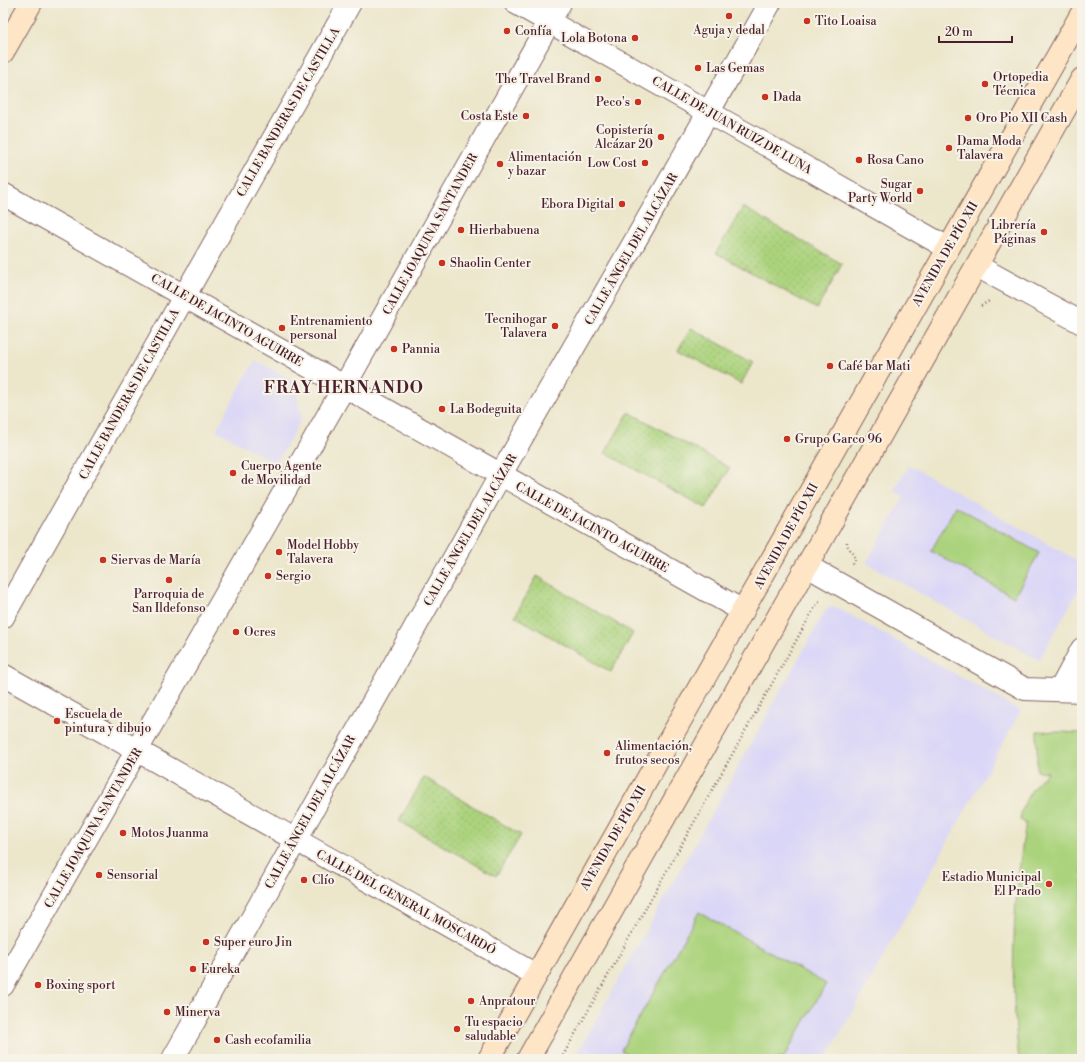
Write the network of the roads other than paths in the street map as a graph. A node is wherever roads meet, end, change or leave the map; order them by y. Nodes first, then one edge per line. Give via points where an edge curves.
1 (31, 3) edge
2 (350, 3) edge
3 (516, 3) edge
4 (560, 3) edge
5 (770, 3) edge
6 (1082, 13) edge
7 (550, 22) junction
8 (3, 52) edge
9 (1082, 79) edge
10 (709, 112) junction
11 (3, 194) edge
12 (948, 248) junction
13 (977, 266) junction
14 (184, 295) junction
15 (1082, 322) edge
16 (344, 386) junction
17 (501, 475) junction
18 (807, 566) junction
19 (743, 612) junction
20 (3, 617) edge
21 (1082, 650) edge
22 (3, 675) edge
23 (1060, 690) junction
24 (1082, 691) edge
25 (137, 751) junction
26 (295, 839) junction
27 (536, 975) junction
28 (3, 985) edge
29 (173, 1059) edge
30 (489, 1059) edge
31 (528, 1059) edge

1 - 8 main road
2 - 14 street, CALLE BANDERAS DE CASTILLA
3 - 7 street, CALLE DE JUAN RUIZ DE LUNA
4 - 7 street, CALLE JOAQUINA SANTANDER
5 - 10 street, CALLE ÁNGEL DEL ALCÁZAR
6 - 12 main road, AVENIDA DE PÍO XII
7 - 10 street, CALLE DE JUAN RUIZ DE LUNA
7 - 16 street, CALLE JOAQUINA SANTANDER
9 - 13 main road
10 - 12 street, CALLE DE JUAN RUIZ DE LUNA
10 - 17 street, CALLE ÁNGEL DEL ALCÁZAR
11 - 14 street, CALLE DE JACINTO AGUIRRE
12 - 19 main road, AVENIDA DE PÍO XII
13 - 15 street
13 - 18 main road
14 - 16 street, CALLE DE JACINTO AGUIRRE
14 - 20 street, CALLE BANDERAS DE CASTILLA
16 - 17 street, CALLE DE JACINTO AGUIRRE
16 - 25 street, CALLE JOAQUINA SANTANDER
17 - 19 street, CALLE DE JACINTO AGUIRRE
17 - 26 street, CALLE ÁNGEL DEL ALCÁZAR
18 - 23 street via 1024,688
18 - 31 main road
19 - 27 main road, AVENIDA DE PÍO XII
21 - 23 street
22 - 25 street, CALLE DEL GENERAL MOSCARDÓ
23 - 24 street
25 - 26 street, CALLE DEL GENERAL MOSCARDÓ
25 - 28 street, CALLE JOAQUINA SANTANDER
26 - 27 street, CALLE DEL GENERAL MOSCARDÓ
26 - 29 street, CALLE ÁNGEL DEL ALCÁZAR
27 - 30 main road, AVENIDA DE PÍO XII

